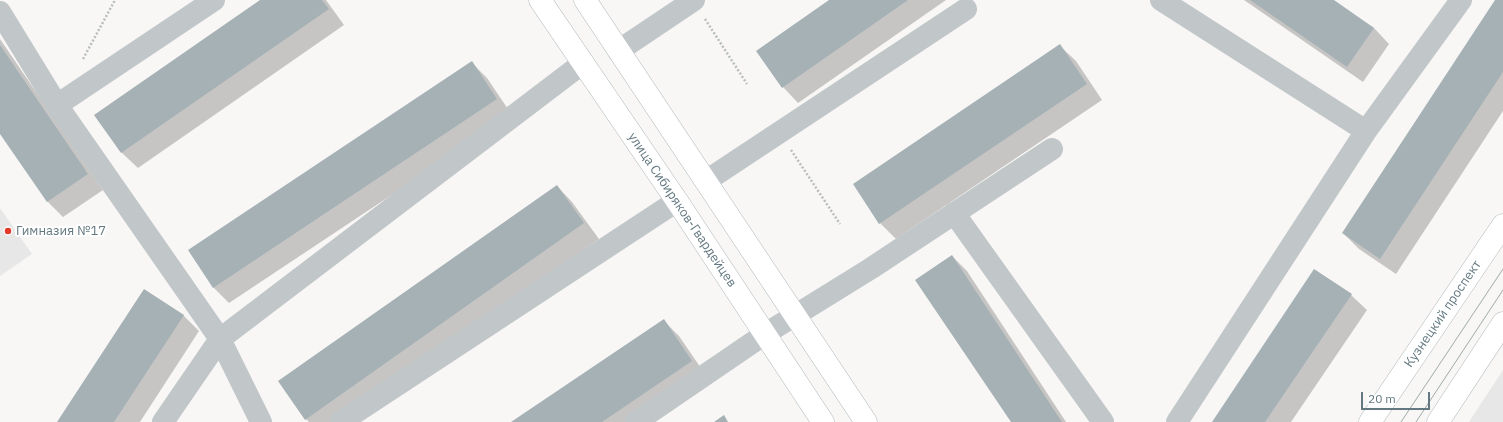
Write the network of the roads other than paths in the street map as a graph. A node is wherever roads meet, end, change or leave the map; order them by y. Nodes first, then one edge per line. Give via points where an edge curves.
1 (214, 0) edge
2 (540, 0) edge
3 (585, 0) edge
4 (693, 0) edge
5 (1161, 0) edge
6 (1461, 0) edge
7 (966, 9) dead end
8 (0, 12) edge
9 (618, 50) junction
10 (583, 63) junction
11 (57, 105) junction
12 (1366, 131) junction
13 (1052, 149) dead end
14 (706, 181) junction
15 (677, 200) junction
16 (954, 213) junction
17 (1503, 225) edge
18 (795, 315) junction
19 (1503, 323) edge
20 (765, 334) junction
21 (220, 339) junction
22 (163, 422) edge
23 (261, 422) edge
24 (341, 422) edge
25 (636, 422) edge
26 (823, 422) edge
27 (866, 422) edge
28 (1103, 422) edge
29 (1177, 422) edge
30 (1370, 422) edge
31 (1438, 422) edge

1 - 11 lane
2 - 10 main road, улица Сибиряков-Гвардейцев
3 - 9 main road
4 - 9 lane
5 - 12 lane
6 - 12 lane
7 - 14 lane
8 - 11 lane
9 - 14 main road
10 - 15 main road, улица Сибиряков-Гвардейцев
10 - 21 lane
11 - 21 lane
12 - 29 lane
13 - 16 lane
14 - 18 main road
15 - 20 main road, улица Сибиряков-Гвардейцев
15 - 24 lane
16 - 18 lane
16 - 28 lane
17 - 30 main road, Кузнецкий проспект
18 - 20 lane
18 - 27 main road
19 - 31 main road
20 - 25 lane
20 - 26 main road, улица Сибиряков-Гвардейцев
21 - 22 lane
21 - 23 lane

